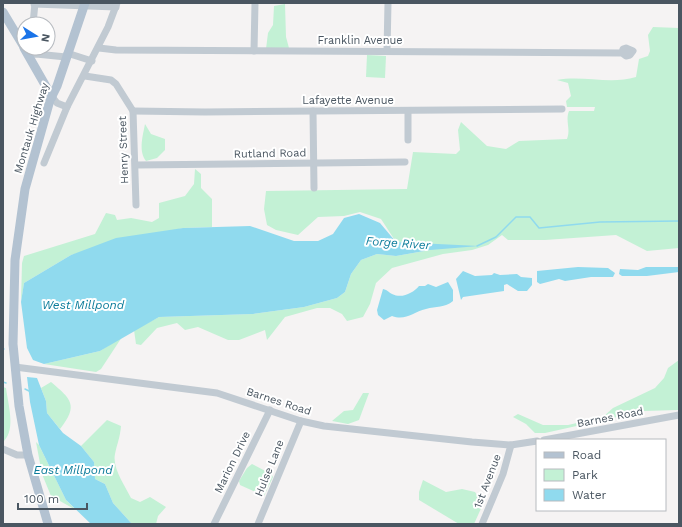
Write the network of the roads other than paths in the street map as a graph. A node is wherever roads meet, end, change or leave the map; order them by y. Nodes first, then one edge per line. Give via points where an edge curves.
1 (255, 3) edge
2 (388, 3) edge
3 (34, 4) edge
4 (84, 4) edge
5 (116, 5) edge
6 (3, 12) edge
7 (33, 16) edge
8 (16, 32) edge
9 (99, 48) junction
10 (254, 51) junction
11 (387, 51) junction
12 (622, 53) dead end
13 (56, 55) edge
14 (67, 55) junction
15 (31, 56) edge
16 (92, 61) junction
17 (85, 76) junction
18 (52, 97) junction
19 (67, 107) junction
20 (562, 109) dead end
21 (133, 111) junction
22 (313, 111) junction
23 (408, 111) junction
24 (408, 140) dead end
25 (405, 162) dead end
26 (44, 163) dead end
27 (314, 163) junction
28 (136, 165) junction
29 (314, 188) dead end
30 (136, 205) dead end
31 (15, 367) junction
32 (270, 410) junction
33 (679, 415) edge
34 (301, 421) junction
35 (549, 439) edge
36 (536, 441) edge
37 (511, 445) junction
38 (3, 450) edge
39 (28, 455) junction
40 (48, 524) edge
41 (214, 524) edge
42 (258, 524) edge
43 (482, 524) edge

1 - 10 street
2 - 11 street
3 - 4 street
3 - 7 street
4 - 5 street
4 - 14 main road, Montauk Highway
5 - 9 street
6 - 8 main road
9 - 10 street, Franklin Avenue
9 - 16 street
10 - 11 street, Franklin Avenue
11 - 12 street, Franklin Avenue
13 - 14 street
14 - 16 street
14 - 18 main road, Montauk Highway
15 - 18 main road
16 - 17 street
17 - 19 street
17 - 21 street, Henry Street via 111,80
18 - 19 street via 57,103
18 - 31 main road, Montauk Highway via 25,189 18,230 13,303
19 - 26 street
20 - 23 street, Lafayette Avenue
21 - 22 street, Lafayette Avenue
21 - 28 street, Henry Street
22 - 23 street, Lafayette Avenue
22 - 27 street
23 - 24 street
25 - 27 street, Rutland Road
27 - 28 street, Rutland Road
27 - 29 street
28 - 30 street, Henry Street
31 - 32 street, Barnes Road via 217,393
31 - 39 main road, Montauk Highway
32 - 34 street, Barnes Road
32 - 41 street, Marion Drive
33 - 35 street, Barnes Road
34 - 37 street, Barnes Road via 326,426
34 - 42 street, Hulse Lane
36 - 37 street, Barnes Road
37 - 43 street, 1st Avenue via 503,474
38 - 39 street via 17,455
39 - 40 main road, Montauk Highway

